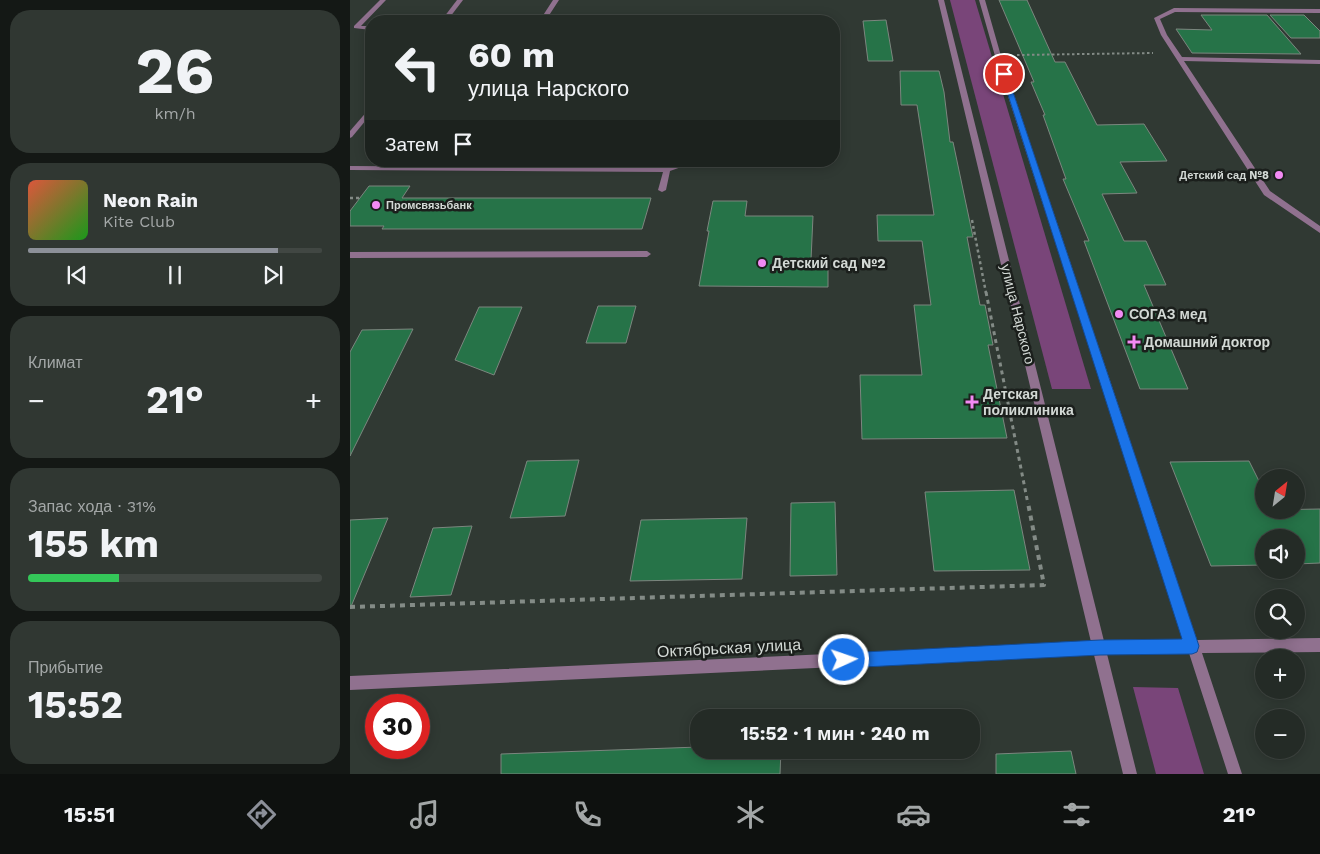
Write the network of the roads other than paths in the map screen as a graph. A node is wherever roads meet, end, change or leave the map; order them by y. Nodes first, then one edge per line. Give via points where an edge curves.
1 (383, 0) edge
2 (460, 0) edge
3 (556, 0) edge
4 (941, 0) edge
5 (982, 0) edge
6 (1320, 11) edge
7 (368, 15) edge
8 (448, 15) edge
9 (547, 15) edge
10 (365, 18) edge
11 (365, 28) edge
12 (1180, 59) junction
13 (1320, 62) edge
14 (365, 117) edge
15 (350, 136) edge
16 (676, 167) edge
17 (350, 168) edge
18 (667, 170) junction
19 (662, 190) dead end
20 (1320, 230) edge
21 (647, 254) dead end
22 (350, 255) edge
23 (1320, 645) edge
24 (1192, 646) junction
25 (1100, 648) junction
26 (350, 683) edge
27 (1130, 774) edge
28 (1235, 774) edge

1 - 7 street
2 - 8 street
3 - 9 street
4 - 25 street, улица Нарского
5 - 24 street
6 - 12 street via 1174,10 1157,18
10 - 11 street via 356,27
12 - 13 street
12 - 20 street via 1267,193
14 - 15 street
16 - 18 street
17 - 18 street
18 - 19 street
21 - 22 street
23 - 24 street, Октябрьская улица
24 - 25 street, Октябрьская улица
24 - 28 street
25 - 26 street, Октябрьская улица
25 - 27 street, улица Нарского

